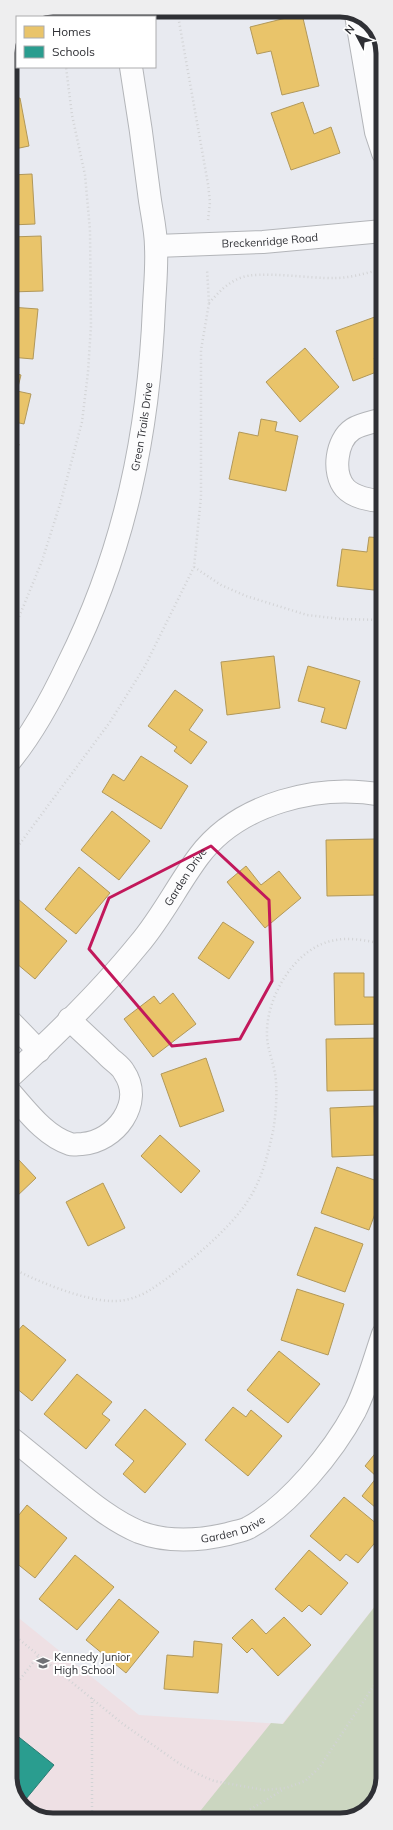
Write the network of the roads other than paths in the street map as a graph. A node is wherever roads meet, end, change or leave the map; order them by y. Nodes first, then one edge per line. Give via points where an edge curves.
1 (357, 22) edge
2 (131, 68) edge
3 (376, 132) edge
4 (376, 232) edge
5 (156, 246) junction
6 (376, 421) edge
7 (376, 501) edge
8 (17, 752) edge
9 (376, 795) edge
10 (69, 1019) junction
11 (17, 1028) edge
12 (39, 1051) junction
13 (17, 1071) edge
14 (17, 1100) edge
15 (376, 1355) edge
16 (17, 1443) edge

1 - 3 street
2 - 5 street, Green Trails Drive
4 - 5 street, Breckenridge Road via 263,242
5 - 8 street, Green Trails Drive via 153,337 148,390 136,469 127,508 110,566 84,633 59,683
6 - 7 street via 353,429 343,441 338,457 338,476 345,488 358,496
9 - 10 street, Garden Drive via 338,792 294,797 254,812 228,826 200,855 140,943
10 - 12 street, Garden Drive
10 - 14 street via 124,1072 132,1098 128,1112 111,1133 100,1140 88,1144 71,1144 46,1131
11 - 12 street
12 - 13 street, Garden Drive
15 - 16 street, Garden Drive via 355,1411 321,1462 297,1489 266,1517 246,1529 208,1539 157,1538 137,1531 92,1503

